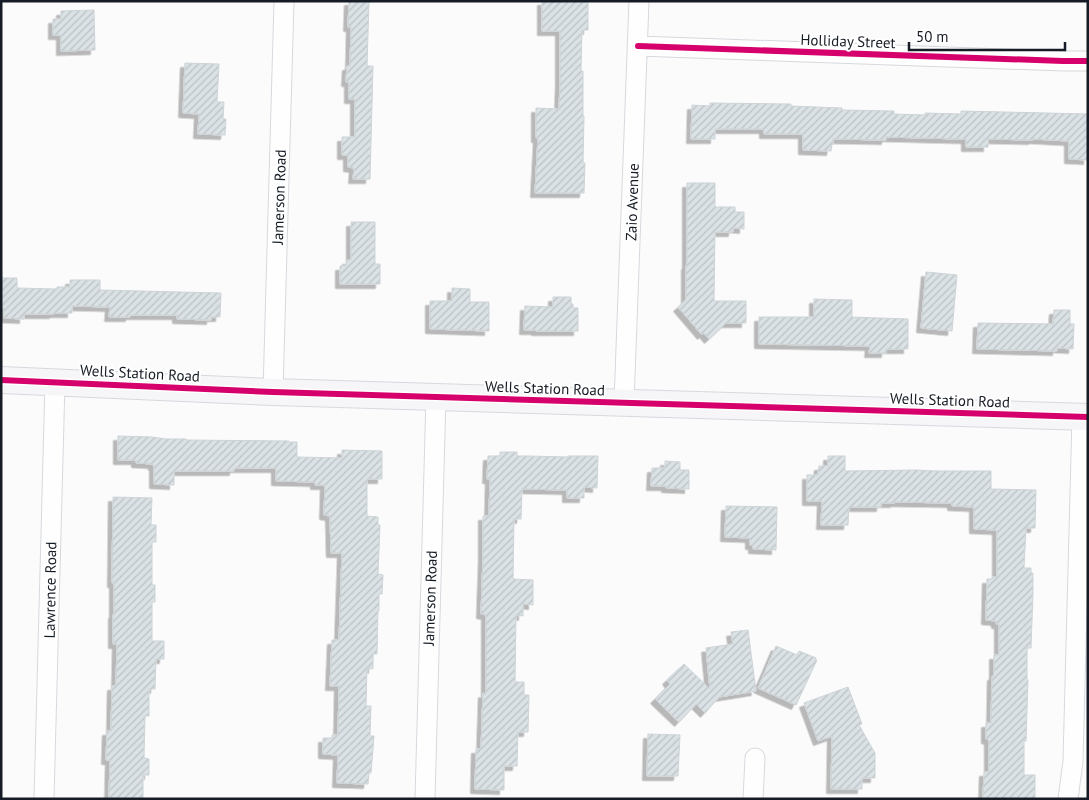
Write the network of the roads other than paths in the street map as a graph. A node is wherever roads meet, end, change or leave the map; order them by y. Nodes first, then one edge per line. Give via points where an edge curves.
1 (284, 1) edge
2 (640, 1) edge
3 (638, 46) junction
4 (1088, 61) edge
5 (1, 380) edge
6 (55, 382) junction
7 (273, 392) junction
8 (436, 397) junction
9 (624, 402) junction
10 (1085, 417) edge
11 (755, 758) dead end
12 (44, 799) edge
13 (424, 799) edge
14 (753, 799) edge
15 (1068, 799) edge

1 - 7 street, Jamerson Road
2 - 3 street, Zaio Avenue
3 - 4 street, Holliday Street
3 - 9 street, Zaio Avenue
5 - 6 street, Wells Station Road
6 - 7 street, Wells Station Road
6 - 12 street, Lawrence Road
7 - 8 street, Wells Station Road
8 - 9 street, Wells Station Road
8 - 13 street, Jamerson Road
9 - 10 street, Wells Station Road
10 - 15 street via 1073,761
11 - 14 street

